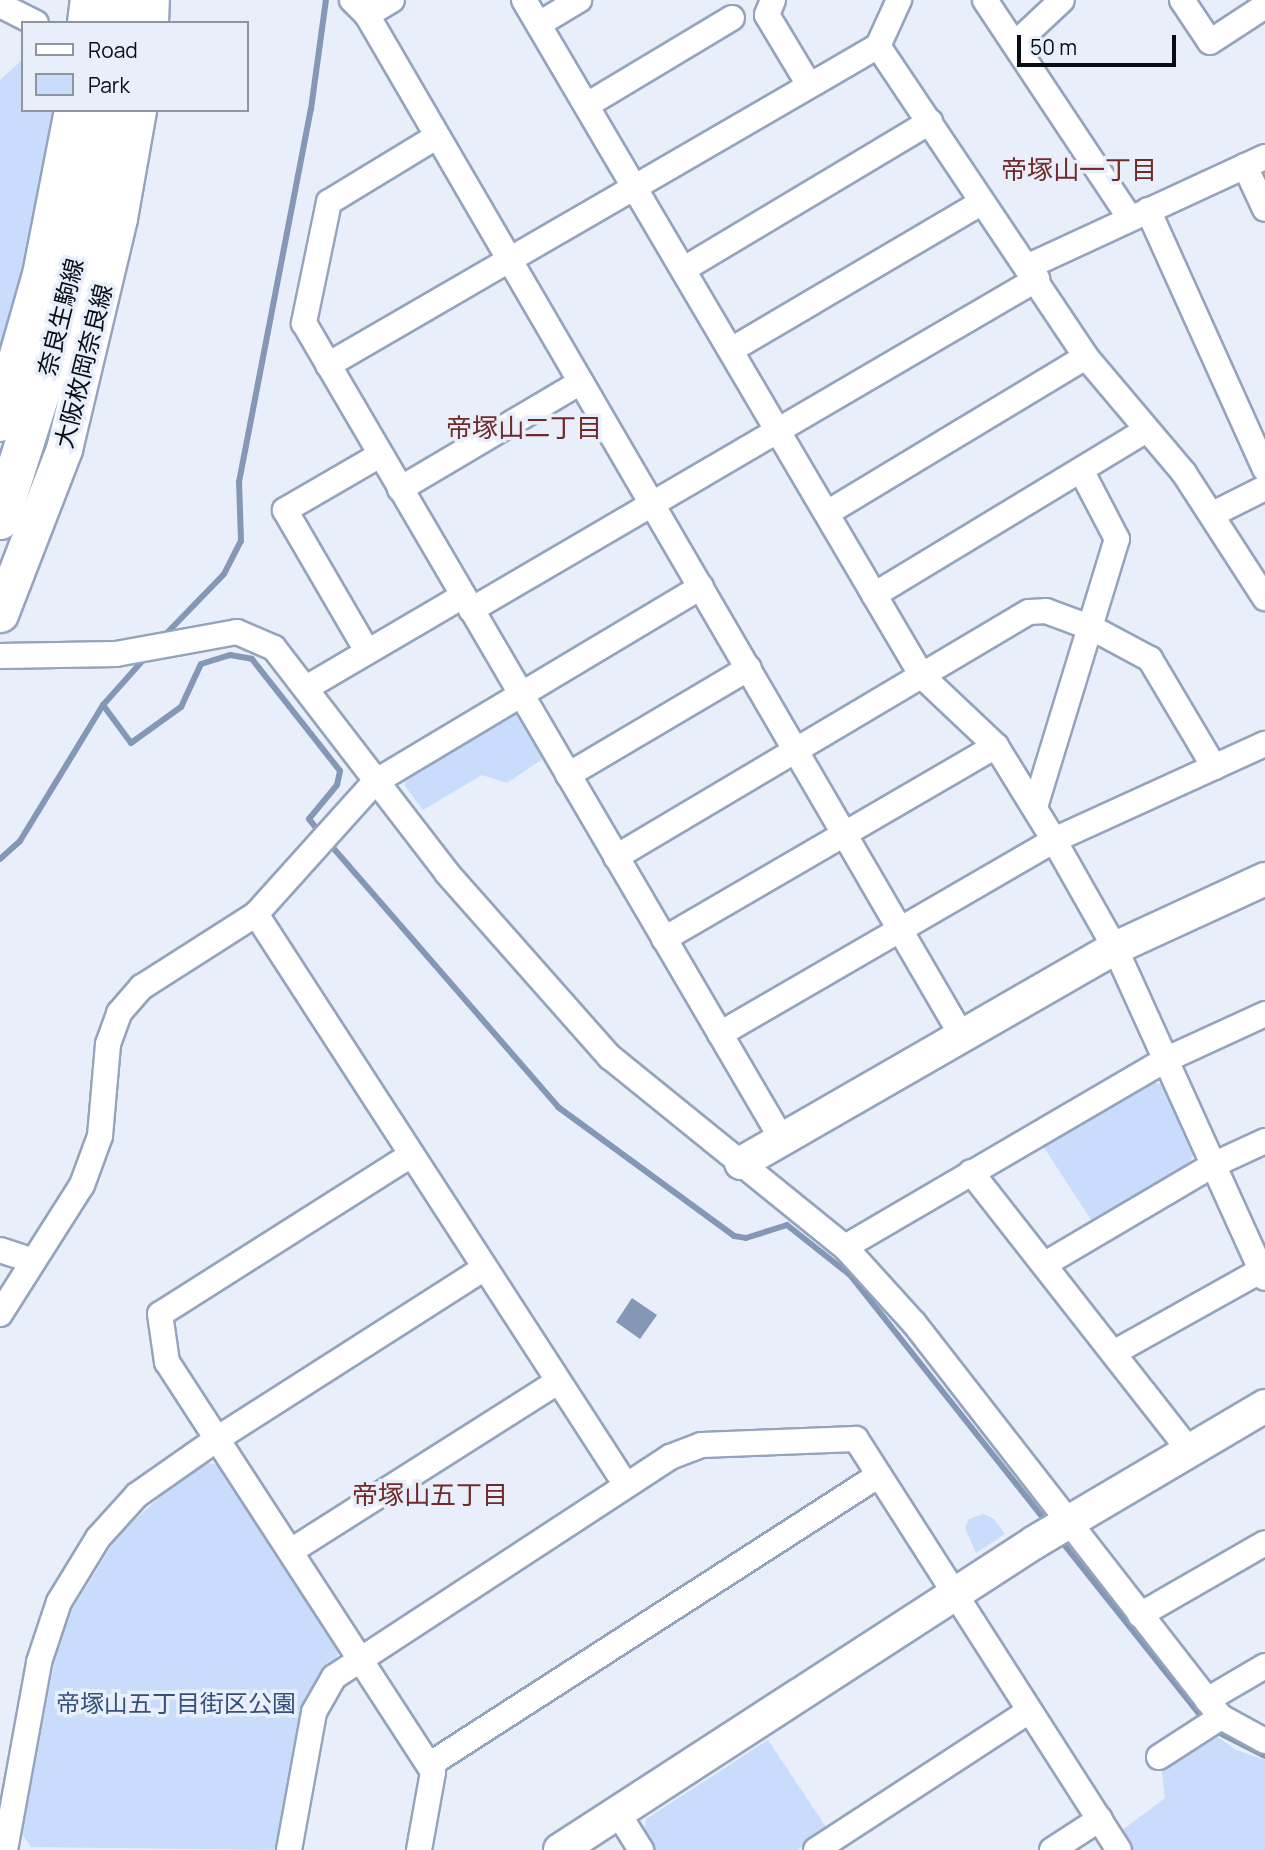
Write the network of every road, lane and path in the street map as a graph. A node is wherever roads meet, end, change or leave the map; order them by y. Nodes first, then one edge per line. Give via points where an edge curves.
1 (44, 0) edge
2 (90, 0) edge
3 (118, 0) edge
4 (151, 0) edge
5 (392, 0) edge
6 (524, 0) edge
7 (579, 0) edge
8 (773, 0) edge
9 (898, 0) edge
10 (985, 0) edge
11 (1062, 0) edge
12 (1182, 0) edge
13 (0, 5) edge
14 (1265, 6) edge
15 (359, 8) edge
16 (732, 18) dead end
17 (34, 21) edge
18 (39, 21) edge
19 (87, 21) edge
20 (115, 21) edge
21 (150, 21) edge
22 (539, 24) junction
23 (1015, 44) junction
24 (878, 46) junction
25 (809, 85) junction
26 (587, 105) junction
27 (74, 112) edge
28 (104, 112) edge
29 (138, 112) edge
30 (930, 122) junction
31 (436, 137) junction
32 (1255, 162) edge
33 (635, 187) junction
34 (982, 202) junction
35 (1265, 209) edge
36 (1139, 214) junction
37 (509, 260) junction
38 (684, 269) junction
39 (1033, 273) junction
40 (731, 350) junction
41 (1086, 357) junction
42 (328, 365) junction
43 (581, 382) junction
44 (0, 422) edge
45 (778, 429) junction
46 (1144, 431) junction
47 (380, 455) junction
48 (1265, 469) edge
49 (1082, 472) junction
50 (1265, 488) edge
51 (400, 489) junction
52 (652, 504) junction
53 (827, 513) junction
54 (1213, 514) junction
55 (0, 520) edge
56 (701, 587) junction
57 (874, 595) junction
58 (1265, 598) edge
59 (467, 603) junction
60 (0, 614) edge
61 (1092, 628) junction
62 (367, 651) junction
63 (0, 656) edge
64 (749, 668) junction
65 (922, 676) junction
66 (306, 688) junction
67 (520, 692) junction
68 (1265, 744) edge
69 (996, 746) junction
70 (797, 750) junction
71 (1214, 767) junction
72 (568, 775) junction
73 (375, 782) junction
74 (1035, 807) junction
75 (845, 832) junction
76 (1054, 840) junction
77 (616, 857) junction
78 (1265, 879) edge
79 (256, 914) junction
80 (900, 929) junction
81 (664, 939) junction
82 (1115, 948) junction
83 (1265, 1014) edge
84 (720, 1034) junction
85 (962, 1036) junction
86 (1165, 1060) junction
87 (783, 1141) junction
88 (1265, 1141) edge
89 (411, 1155) junction
90 (741, 1163) junction
91 (1213, 1165) junction
92 (971, 1172) junction
93 (845, 1247) junction
94 (0, 1250) edge
95 (33, 1261) junction
96 (1045, 1264) junction
97 (483, 1269) junction
98 (1264, 1272) edge
99 (0, 1314) edge
100 (1115, 1352) junction
101 (556, 1382) junction
102 (1265, 1406) edge
103 (217, 1439) junction
104 (1190, 1451) junction
105 (879, 1475) junction
106 (626, 1485) junction
107 (1066, 1522) junction
108 (1265, 1543) edge
109 (291, 1551) junction
110 (957, 1593) junction
111 (1140, 1615) junction
112 (359, 1660) junction
113 (1265, 1666) edge
114 (1214, 1708) junction
115 (1029, 1711) junction
116 (1265, 1741) edge
117 (1159, 1757) dead end
118 (429, 1765) junction
119 (618, 1813) junction
120 (1100, 1819) junction
121 (5, 1850) edge
122 (289, 1850) edge
123 (419, 1850) edge
124 (560, 1850) edge
125 (641, 1850) edge
126 (816, 1850) edge
127 (1052, 1850) edge
128 (1119, 1850) edge

1 - 18 street
2 - 19 main road
3 - 20 main road
4 - 21 main road
5 - 15 street
6 - 22 street
7 - 22 street
8 - 25 street via 766,15
9 - 24 street
10 - 23 street
11 - 23 street
12 - 14 street via 1210,42
13 - 17 street
15 - 31 street
16 - 26 street
22 - 26 street
23 - 36 street
24 - 25 street
24 - 30 street
25 - 33 street
26 - 33 street
27 - 44 main road, 奈良生駒線 via 42,275
28 - 55 main road, 奈良生駒線 via 97,166 53,354
29 - 60 main road, 大阪枚岡奈良線 via 119,218 64,449
30 - 34 street
30 - 38 street
31 - 37 street
31 - 42 street via 329,202 304,324
32 - 35 street
32 - 36 street
33 - 37 street
33 - 38 street
34 - 39 street
34 - 40 street
36 - 39 street
36 - 48 street
37 - 42 street
37 - 43 street
38 - 40 street
39 - 41 street
39 - 45 street
40 - 45 street
41 - 46 street
41 - 53 street
42 - 47 street
43 - 51 street
43 - 52 street
45 - 52 street
45 - 53 street
46 - 49 street
46 - 54 street via 1184,473
47 - 51 street
47 - 62 street via 285,510
49 - 57 street
49 - 61 street via 1117,539
50 - 54 street
51 - 59 street
52 - 56 street
52 - 59 street
53 - 57 street
54 - 58 street
56 - 64 street
56 - 67 street
57 - 65 street
59 - 62 street
59 - 67 street
61 - 65 street via 1046,611 1029,612
61 - 71 street via 1150,659
61 - 74 street
62 - 66 street
63 - 66 street via 132,652 237,632 274,648
64 - 70 street
64 - 72 street
65 - 69 street
65 - 70 street
66 - 73 street
67 - 72 street
67 - 73 street
68 - 71 street
69 - 74 street
69 - 75 street
70 - 75 street
70 - 77 street
71 - 76 street
72 - 77 street
73 - 79 street
73 - 90 street via 447,873 610,1057
74 - 76 street
75 - 80 street
75 - 81 street
76 - 80 street
76 - 82 street
77 - 81 street
78 - 82 street
79 - 89 street
79 - 95 street via 142,987 119,1013 108,1044 100,1136 82,1185
80 - 84 street
80 - 85 street
81 - 84 street
82 - 85 street
82 - 86 street
83 - 86 street
84 - 87 street
85 - 87 street
86 - 91 street
86 - 92 street
87 - 90 street
88 - 91 street
89 - 97 street
89 - 103 street via 160,1314 167,1362
90 - 93 street
91 - 96 street
91 - 98 street
92 - 93 street
92 - 96 street
93 - 107 street via 914,1323
94 - 95 street
95 - 99 street
96 - 100 street
97 - 101 street
97 - 103 street
98 - 100 street
100 - 104 street
101 - 106 street
101 - 109 street
102 - 104 street
103 - 109 street
103 - 121 street via 137,1495 99,1538 59,1602 39,1662
104 - 107 street
105 - 106 street via 856,1439 701,1446 670,1457
105 - 110 street
105 - 118 street
106 - 112 street
107 - 110 street
107 - 111 street
108 - 111 street
109 - 112 street
110 - 115 street
110 - 119 street
111 - 114 street
112 - 118 street
112 - 122 street via 334,1677 314,1712
113 - 114 street
114 - 116 street
114 - 117 street
115 - 120 street
115 - 126 street
118 - 123 street via 433,1772
119 - 124 street
119 - 125 street
120 - 127 street
120 - 128 street

